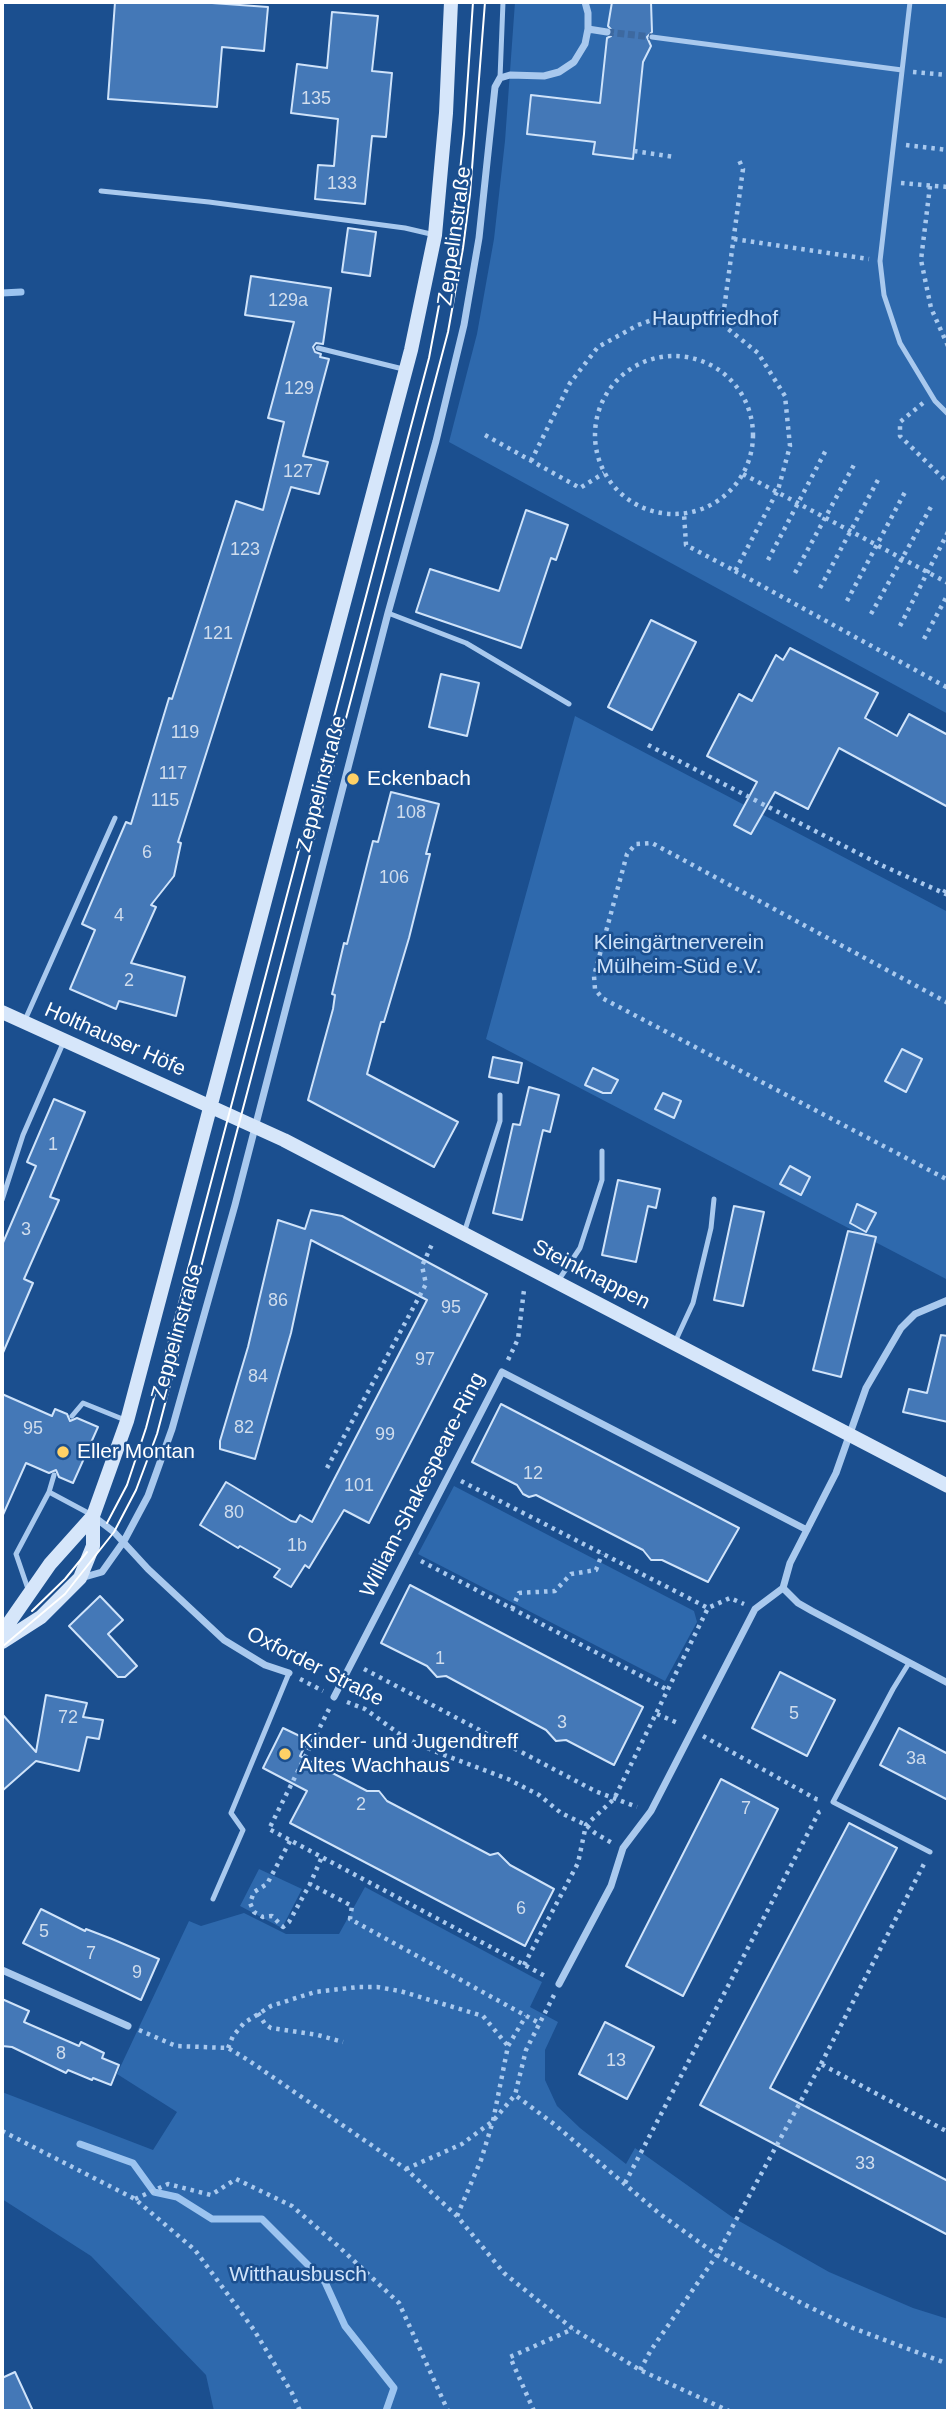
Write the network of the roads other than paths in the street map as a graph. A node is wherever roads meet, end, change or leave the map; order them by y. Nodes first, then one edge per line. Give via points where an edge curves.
1 (451, 2) edge
2 (503, 2) edge
3 (585, 2) edge
4 (910, 2) edge
5 (588, 29) junction
6 (607, 32) tunnel mouth
7 (652, 37) tunnel mouth
8 (902, 71) junction
9 (500, 78) junction
10 (101, 191) dead end
11 (435, 235) junction
12 (318, 348) dead end
13 (406, 369) junction
14 (948, 414) edge
15 (388, 613) junction
16 (569, 704) dead end
17 (115, 818) dead end
18 (2, 1012) edge
19 (24, 1022) junction
20 (64, 1041) junction
21 (500, 1095) dead end
22 (211, 1106) junction
23 (254, 1127) junction
24 (602, 1150) dead end
25 (714, 1199) dead end
26 (2, 1200) edge
27 (464, 1233) junction
28 (558, 1281) junction
29 (948, 1300) edge
30 (675, 1342) junction
31 (72, 1416) dead end
32 (127, 1422) junction
33 (850, 1435) junction
34 (54, 1475) dead end
35 (948, 1486) edge
36 (49, 1492) junction
37 (93, 1516) junction
38 (807, 1530) junction
39 (124, 1541) junction
40 (80, 1578) junction
41 (783, 1588) junction
42 (29, 1592) junction
43 (2, 1633) edge
44 (2, 1642) edge
45 (909, 1663) junction
46 (289, 1673) joint
47 (948, 1683) edge
48 (334, 1697) road end
49 (930, 1852) road end
50 (213, 1899) dead end
51 (2, 1970) edge
52 (559, 1984) road end
53 (128, 2026) road end

1 - 11 main road, Zeppelinstraße
2 - 9 lane
3 - 5 street
4 - 8 lane
5 - 6 street
5 - 9 street via 574,62 559,72
7 - 8 lane
8 - 14 lane via 880,261 884,295 900,344
9 - 15 street, Zeppelinstraße via 495,87 479,238 464,325
10 - 11 lane
11 - 13 main road, Zeppelinstraße
12 - 13 lane
13 - 22 main road, Zeppelinstraße
15 - 16 lane via 466,643
15 - 23 street, Zeppelinstraße
17 - 19 lane
18 - 19 main road, Holthauser Höfe
19 - 20 main road, Holthauser Höfe
20 - 22 main road, Holthauser Höfe
20 - 26 lane via 23,1135
21 - 27 lane via 500,1121
22 - 23 main road, Steinknappen
22 - 32 main road, Zeppelinstraße
23 - 27 main road, Steinknappen
23 - 39 street, Zeppelinstraße via 172,1429 148,1496
24 - 28 lane via 602,1180 580,1248
25 - 30 lane via 693,1303
27 - 28 main road, Steinknappen
28 - 30 main road, Steinknappen
29 - 33 street via 915,1314 901,1328 866,1388
30 - 33 main road, Steinknappen
31 - 32 lane via 83,1403
32 - 37 main road, Zeppelinstraße
33 - 35 main road, Steinknappen
33 - 38 street
34 - 36 lane
36 - 37 lane
36 - 42 lane via 16,1554
37 - 39 street, Oxforder Straße
37 - 40 main road, Zeppelinstraße via 93,1546
37 - 42 main road, Zeppelinstraße
38 - 41 street
38 - 48 street, William-Shakespeare-Ring via 502,1372
39 - 40 street, Zeppelinstraße via 102,1572
39 - 46 street, Oxforder Straße via 224,1640 265,1665
40 - 44 main road, Zeppelinstraße via 41,1616
41 - 45 street via 811,1611
41 - 52 street via 755,1609 651,1811 622,1848 611,1886
42 - 43 main road, Zeppelinstraße
45 - 47 street
45 - 49 lane via 833,1802
46 - 50 lane via 231,1813 243,1830
51 - 53 street

